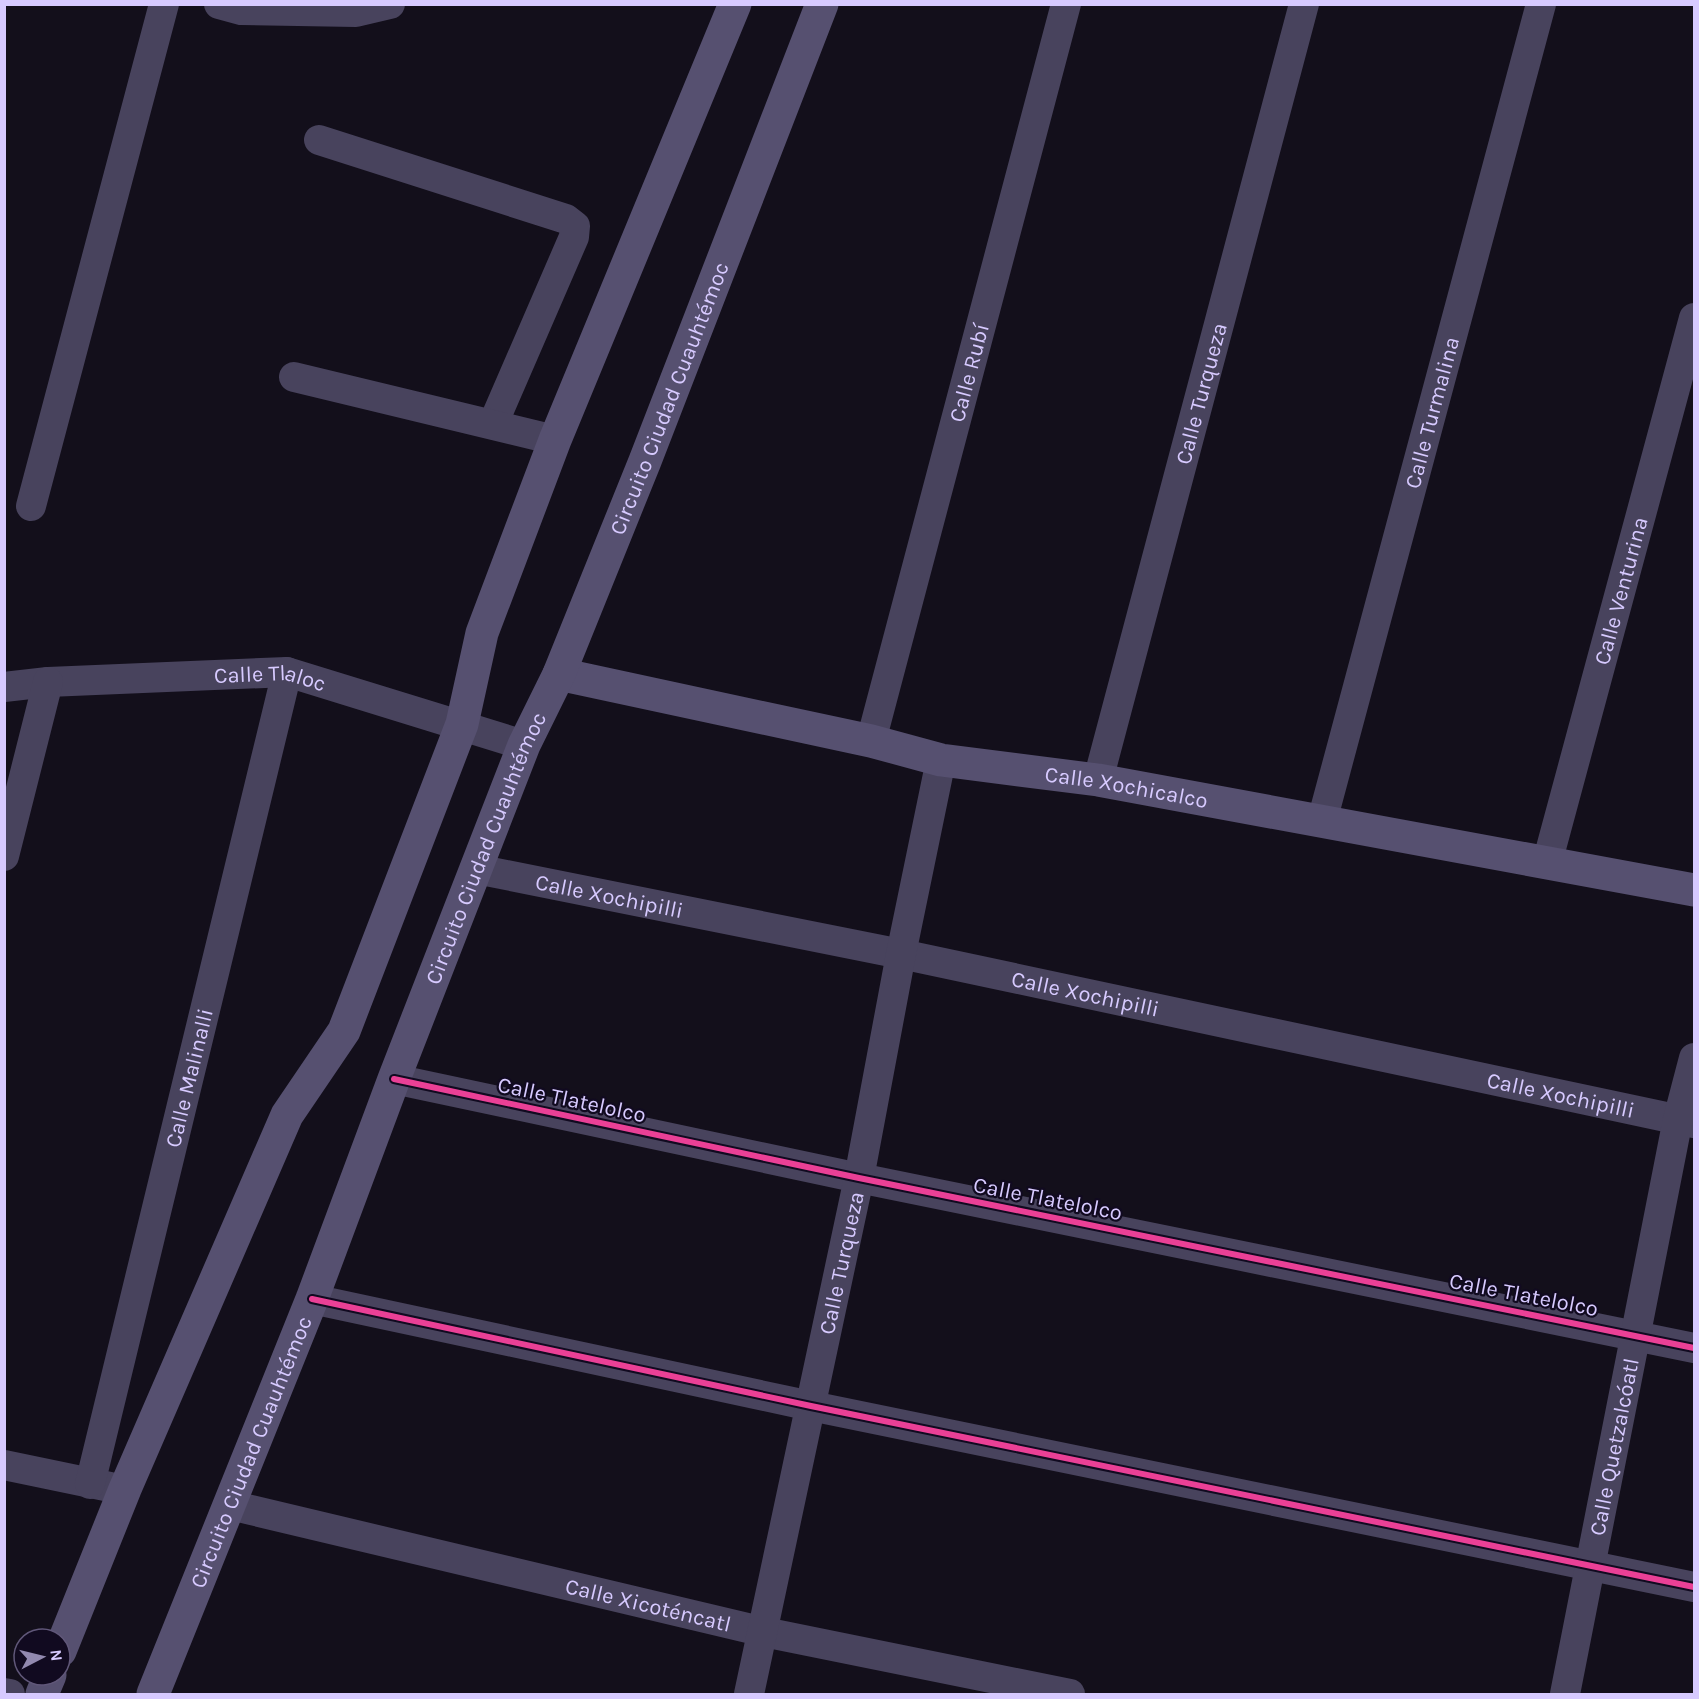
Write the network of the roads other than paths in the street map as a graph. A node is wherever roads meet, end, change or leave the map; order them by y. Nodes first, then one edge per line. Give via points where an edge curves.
1 (164, 4) edge
2 (390, 4) edge
3 (735, 4) edge
4 (822, 4) edge
5 (1066, 4) edge
6 (1304, 4) edge
7 (1541, 4) edge
8 (234, 6) edge
9 (319, 140) dead end
10 (1695, 318) edge
11 (294, 377) dead end
12 (493, 424) junction
13 (555, 440) junction
14 (31, 506) dead end
15 (287, 672) junction
16 (559, 674) junction
17 (48, 682) junction
18 (4, 687) edge
19 (462, 724) junction
20 (871, 741) junction
21 (524, 745) junction
22 (941, 760) junction
23 (1098, 780) junction
24 (1322, 821) junction
25 (4, 856) edge
26 (1547, 863) junction
27 (476, 869) junction
28 (1695, 890) edge
29 (901, 954) junction
30 (1695, 1058) edge
31 (394, 1079) junction
32 (1686, 1121) edge
33 (860, 1179) junction
34 (312, 1299) junction
35 (1635, 1335) junction
36 (1695, 1347) edge
37 (810, 1406) junction
38 (4, 1465) edge
39 (90, 1484) junction
40 (125, 1489) junction
41 (230, 1505) junction
42 (1590, 1565) junction
43 (1695, 1587) edge
44 (70, 1627) edge
45 (764, 1632) junction
46 (4, 1693) edge
47 (10, 1695) edge
48 (153, 1695) edge
49 (749, 1695) edge
50 (1070, 1695) edge
51 (1565, 1695) edge

1 - 14 street
2 - 8 street via 356,12
3 - 13 main road
4 - 16 main road, Circuito Ciudad Cuauhtémoc
5 - 20 street, Calle Rubí
6 - 23 street, Calle Turqueza
7 - 24 street, Calle Turmalina
9 - 12 street via 566,219 575,226 574,237
10 - 26 street, Calle Venturina
11 - 12 street
12 - 13 street
13 - 19 main road via 483,633
15 - 17 street, Calle Tlaloc
15 - 19 street, Calle Tlaloc
15 - 39 street, Calle Malinalli
16 - 20 main road, Calle Xochicalco
16 - 21 main road, Circuito Ciudad Cuauhtémoc
17 - 18 street, Calle Tlaloc
17 - 25 street
19 - 21 street, Calle Tlaloc
19 - 40 main road via 344,1031 287,1115
20 - 22 main road, Calle Xochicalco
21 - 27 main road, Circuito Ciudad Cuauhtémoc
22 - 23 main road, Calle Xochicalco
22 - 29 street, Calle Turqueza
23 - 24 main road, Calle Xochicalco
24 - 26 main road, Calle Xochicalco
26 - 28 main road, Calle Xochicalco
27 - 29 street, Calle Xochipilli
27 - 31 main road, Circuito Ciudad Cuauhtémoc
29 - 32 street, Calle Xochipilli
29 - 33 street, Calle Turqueza
30 - 32 street, Calle Quetzalcóatl
31 - 33 street, Calle Tlatelolco
31 - 34 main road, Circuito Ciudad Cuauhtémoc
32 - 35 street, Calle Quetzalcóatl
33 - 35 street, Calle Tlatelolco
33 - 37 street, Calle Turqueza
34 - 37 street
34 - 41 main road, Circuito Ciudad Cuauhtémoc
35 - 36 street, Calle Tlatelolco
35 - 42 street, Calle Quetzalcóatl
37 - 42 street
37 - 45 street, Calle Turqueza
38 - 39 street
39 - 40 street
40 - 44 main road
41 - 45 street, Calle Xicoténcatl
41 - 48 main road, Circuito Ciudad Cuauhtémoc
42 - 43 street
42 - 51 street, Calle Quetzalcóatl
45 - 49 street, Calle Turqueza
45 - 50 street, Calle Xicoténcatl
46 - 47 street

